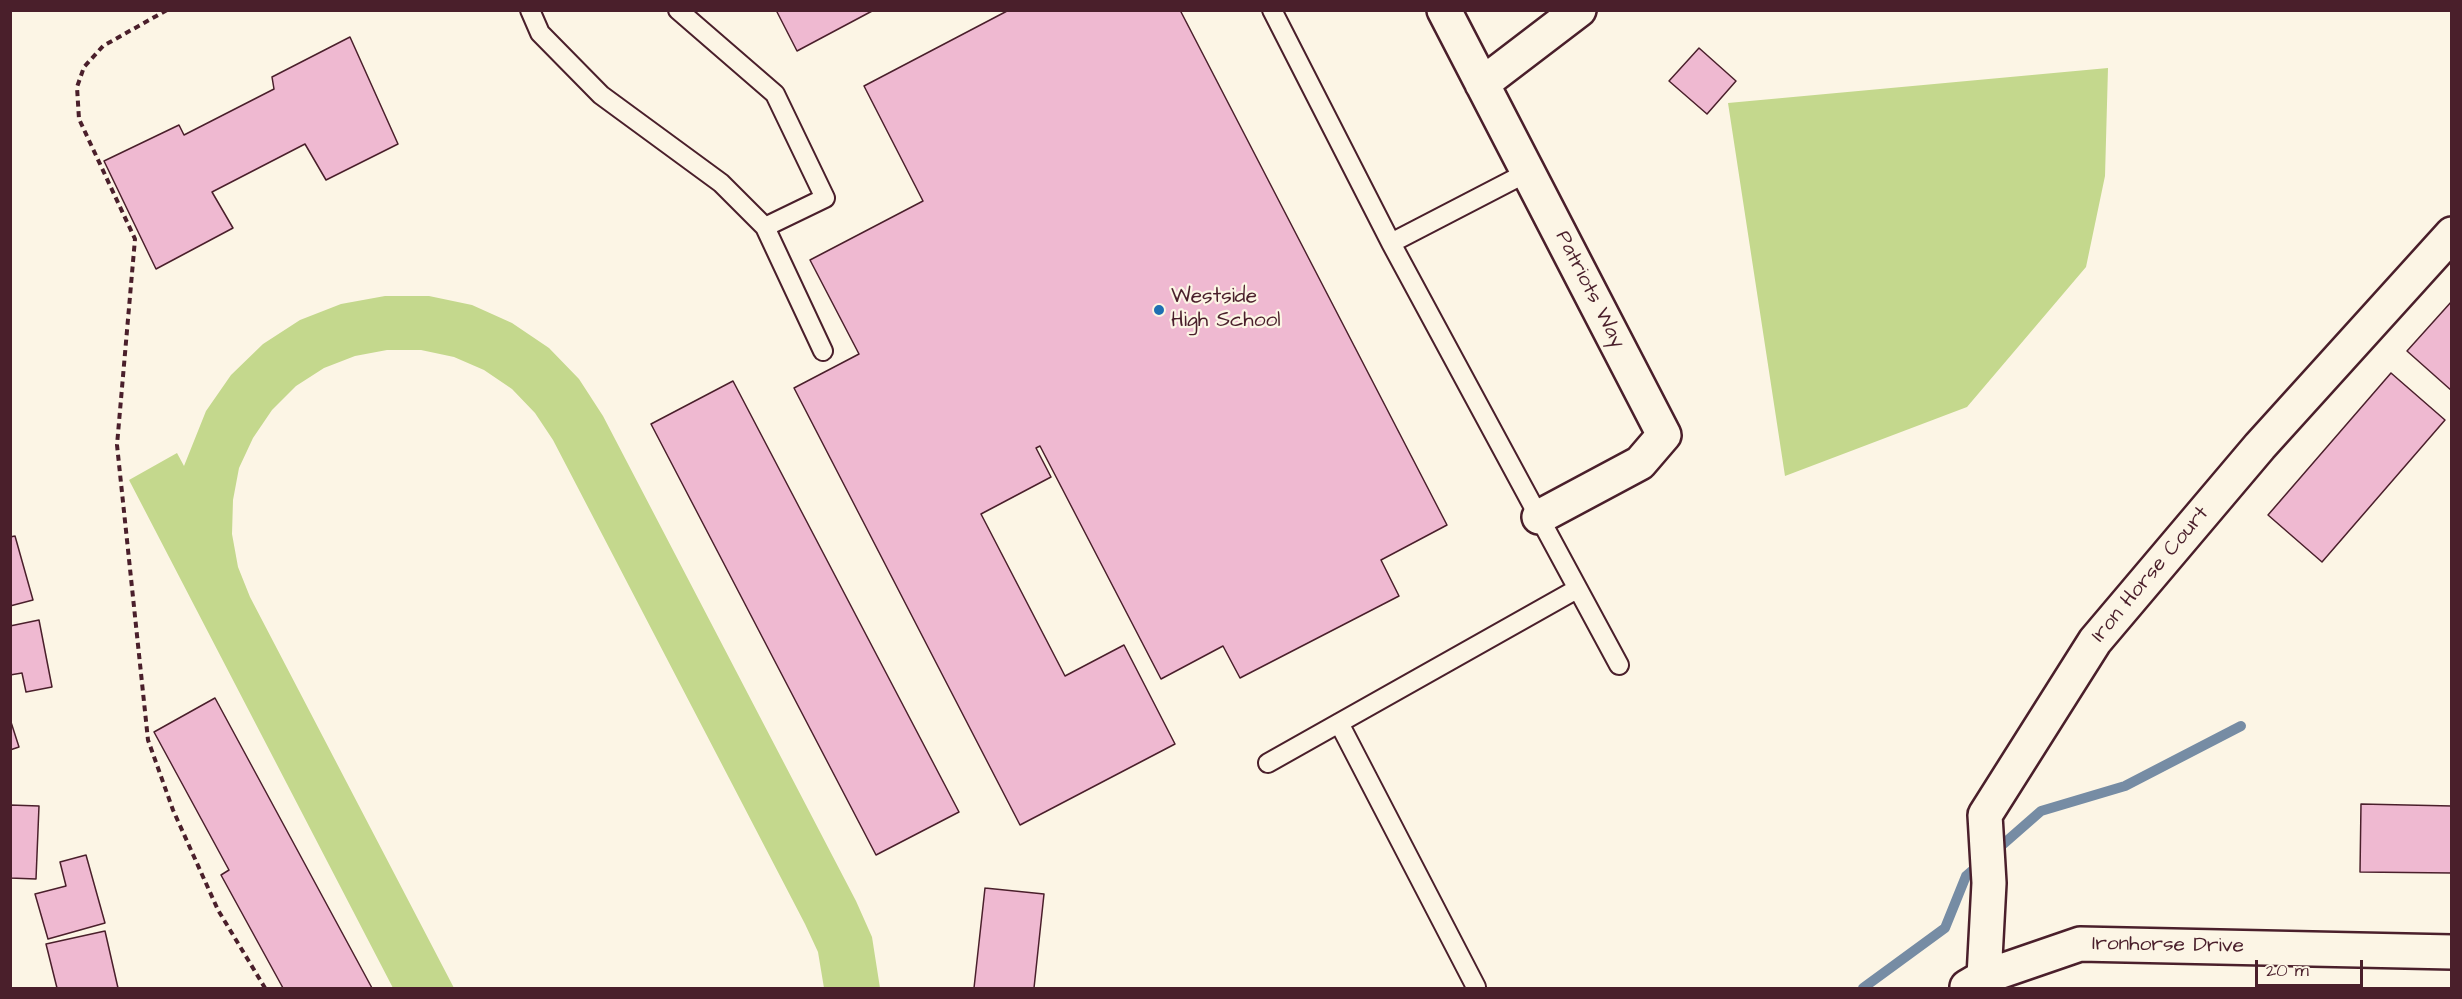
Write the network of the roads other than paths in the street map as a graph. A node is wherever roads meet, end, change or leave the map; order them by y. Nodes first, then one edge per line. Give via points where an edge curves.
1 (530, 10) edge
2 (678, 10) edge
3 (1272, 10) edge
4 (1444, 10) edge
5 (1579, 10) edge
6 (1482, 84) junction
7 (1528, 172) junction
8 (765, 227) junction
9 (2451, 234) edge
10 (1391, 243) junction
11 (823, 351) dead end
12 (1539, 517) junction
13 (1577, 589) junction
14 (1619, 665) dead end
15 (1340, 723) junction
16 (1268, 763) dead end
17 (2451, 952) edge
18 (1974, 983) edge
19 (1476, 987) edge

1 - 8 lane via 540,33 601,94 721,183
2 - 8 lane via 776,94 825,198
3 - 10 lane
4 - 6 street, Patriots Way
5 - 6 street
6 - 7 street, Patriots Way
7 - 10 lane
7 - 12 street, Patriots Way via 1664,435 1640,462
8 - 11 lane
9 - 18 street, Iron Horse Court via 2260,446 2095,641 1985,815 1989,883
10 - 12 lane
12 - 13 lane
13 - 14 lane
13 - 15 lane
15 - 16 lane
15 - 19 lane
17 - 18 street, Ironhorse Drive via 2080,944

